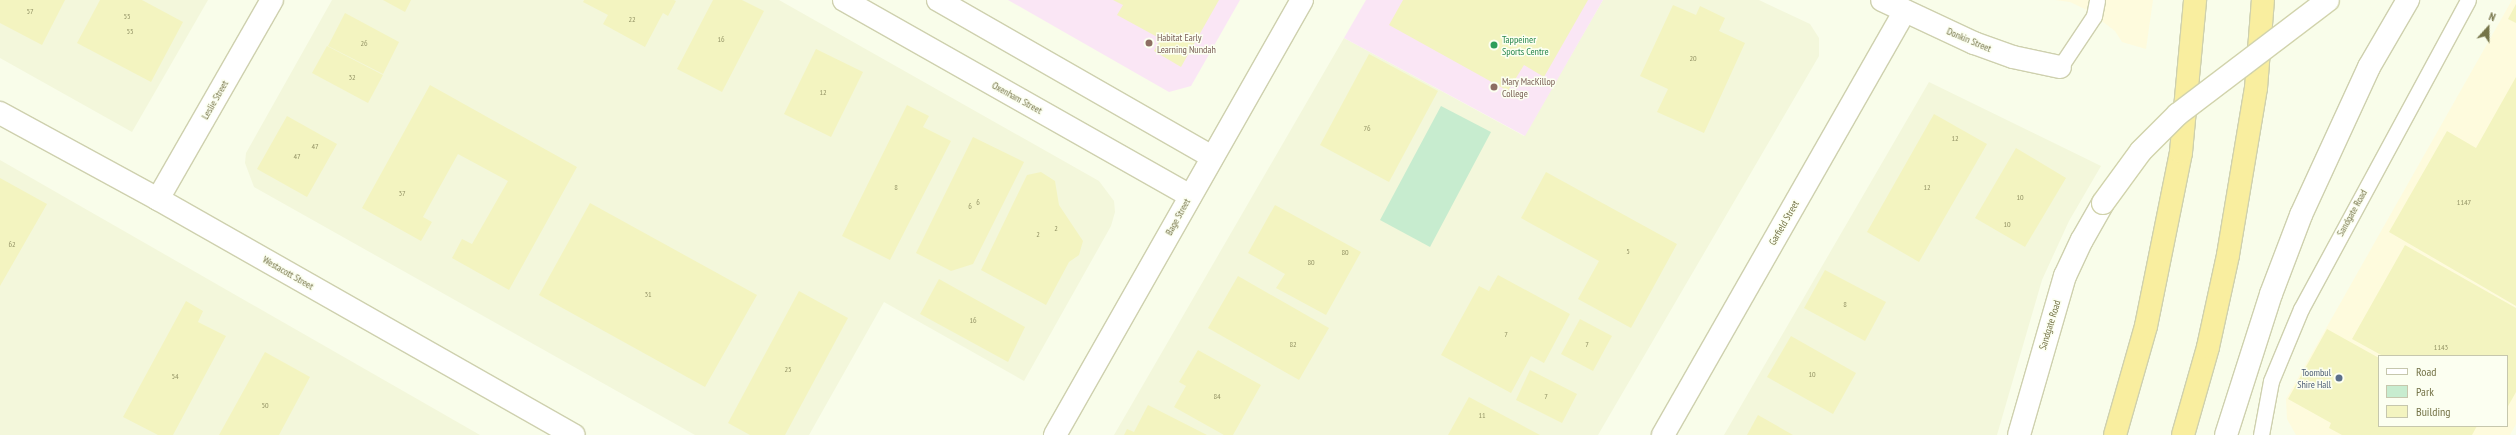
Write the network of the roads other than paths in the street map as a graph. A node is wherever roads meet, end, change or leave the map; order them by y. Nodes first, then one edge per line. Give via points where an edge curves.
1 (272, 0) edge
2 (844, 0) edge
3 (938, 0) edge
4 (1302, 0) edge
5 (1882, 0) edge
6 (2097, 0) edge
7 (2195, 0) edge
8 (2263, 0) edge
9 (2328, 0) edge
10 (2408, 0) edge
11 (2468, 0) edge
12 (1905, 11) junction
13 (2060, 67) joint
14 (0, 113) edge
15 (1212, 158) junction
16 (1190, 196) junction
17 (158, 199) junction
18 (574, 435) edge
19 (1055, 435) edge
20 (1664, 435) edge
21 (2019, 435) edge
22 (2115, 435) edge
23 (2183, 435) edge
24 (2226, 435) edge
25 (2261, 435) edge

1 - 17 street, Leslie Street
2 - 16 street, Oxenham Street
3 - 15 street
4 - 15 street, Bage Street
5 - 12 street, Donkin Street
6 - 13 lane via 2094,16
7 - 22 highway via 2181,152 2146,326
8 - 23 highway via 2256,88 2230,248 2208,347
9 - 21 street, Sandgate Road, bridge via 2178,114 2141,151 2103,202 2065,276
10 - 24 street via 2369,67 2301,215 2271,294
11 - 25 lane, Sandgate Road via 2301,309 2271,381
12 - 13 street, Donkin Street via 1974,43 2013,57
12 - 20 street, Garfield Street
14 - 17 street, Westacott Street
15 - 16 street, Bage Street
16 - 19 street, Bage Street
17 - 18 street, Westacott Street

